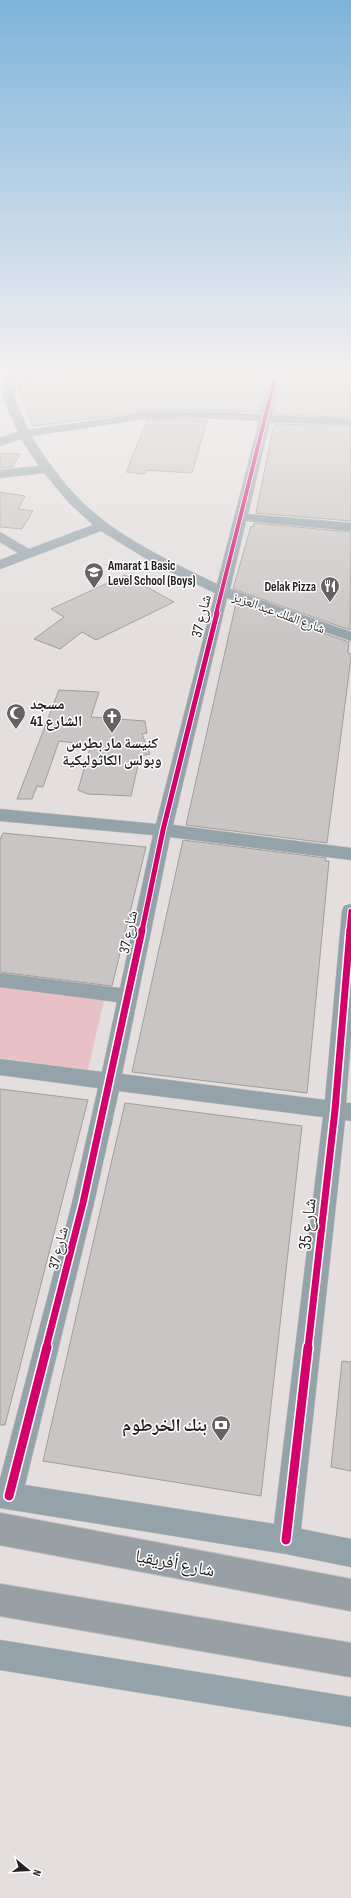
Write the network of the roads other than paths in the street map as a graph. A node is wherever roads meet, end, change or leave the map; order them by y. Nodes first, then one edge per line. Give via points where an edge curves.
1 (43, 463) edge
2 (253, 463) edge
3 (47, 469) junction
4 (0, 474) edge
5 (240, 517) junction
6 (102, 526) junction
7 (351, 527) edge
8 (0, 536) edge
9 (28, 554) junction
10 (0, 565) edge
11 (221, 591) junction
12 (351, 637) edge
13 (0, 815) edge
14 (163, 830) junction
15 (351, 854) edge
16 (351, 910) edge
17 (0, 980) edge
18 (128, 996) junction
19 (0, 1067) edge
20 (110, 1082) junction
21 (343, 1111) edge
22 (4, 1495) edge
23 (0, 1529) edge
24 (286, 1540) junction
25 (351, 1553) edge
26 (351, 1595) edge
27 (0, 1600) edge
28 (0, 1655) edge
29 (351, 1660) edge
30 (351, 1712) edge

1 - 3 street, شارع الملك عبد العزيز
2 - 5 street, شارع 37
3 - 4 street
3 - 6 street, شارع الملك عبد العزيز via 73,500
5 - 7 street
5 - 11 street, شارع 37
6 - 9 street
6 - 11 street, شارع الملك عبد العزيز via 163,563
8 - 9 street
9 - 10 street
11 - 12 street, شارع الملك عبد العزيز
11 - 14 street, شارع 37
13 - 14 street
14 - 15 street
14 - 18 street, شارع 37
16 - 21 street, شارع 35
17 - 18 street
18 - 20 street, شارع 37
19 - 20 street
20 - 21 street
20 - 22 street, شارع 37 via 83,1203
21 - 24 street, شارع 35
22 - 24 street
23 - 26 highway, شارع أفريقيا
24 - 25 street
27 - 29 highway
28 - 30 street

